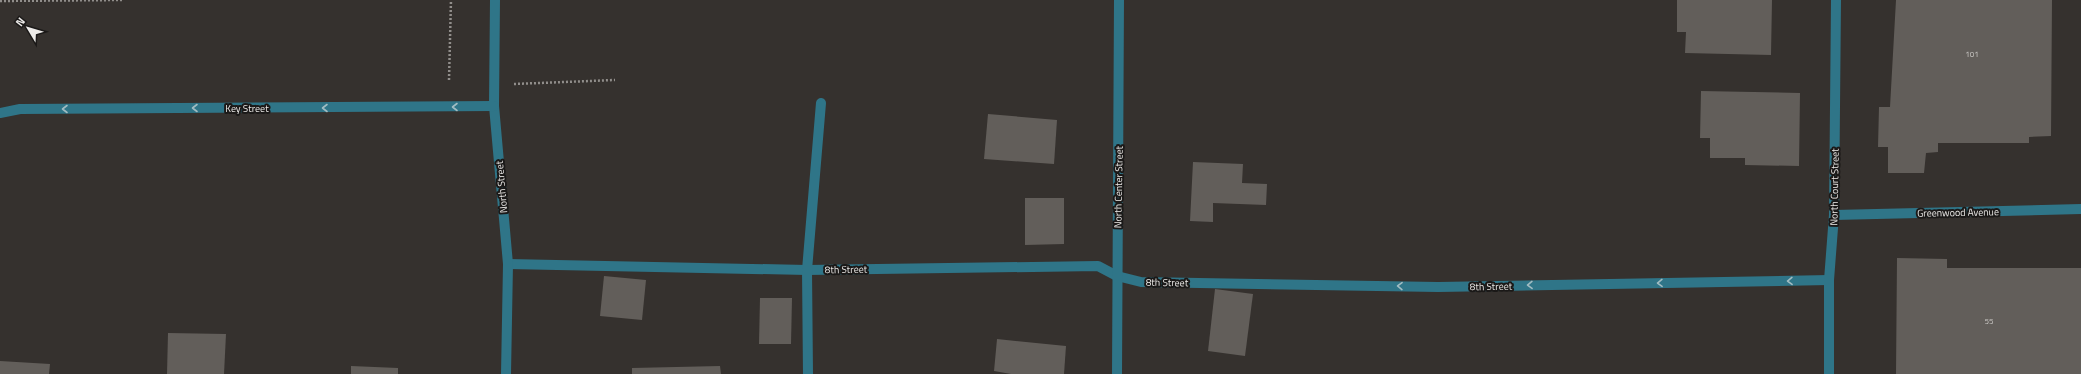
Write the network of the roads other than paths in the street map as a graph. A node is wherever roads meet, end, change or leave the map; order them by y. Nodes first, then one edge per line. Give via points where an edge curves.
1 (495, 0) edge
2 (1120, 0) edge
3 (1836, 0) edge
4 (821, 103) dead end
5 (494, 106) junction
6 (0, 113) edge
7 (2081, 209) edge
8 (1834, 215) junction
9 (508, 264) junction
10 (807, 270) junction
11 (1117, 276) junction
12 (1829, 280) junction
13 (506, 374) edge
14 (808, 374) edge
15 (1117, 374) edge
16 (1829, 374) edge

1 - 5 street, North Street
2 - 11 street, North Center Street
3 - 8 street, North Court Street
4 - 10 street
5 -> 6 street, Key Street via 20,109
5 - 9 street, North Street
7 - 8 street, Greenwood Avenue
8 - 12 street, North Court Street
9 - 10 street, 8th Street
9 - 13 street, North Street
10 - 11 street, 8th Street via 1098,266
10 - 14 street
12 -> 11 street, 8th Street via 1438,287 1141,282
11 - 15 street, North Center Street
12 - 16 street, North Court Street

